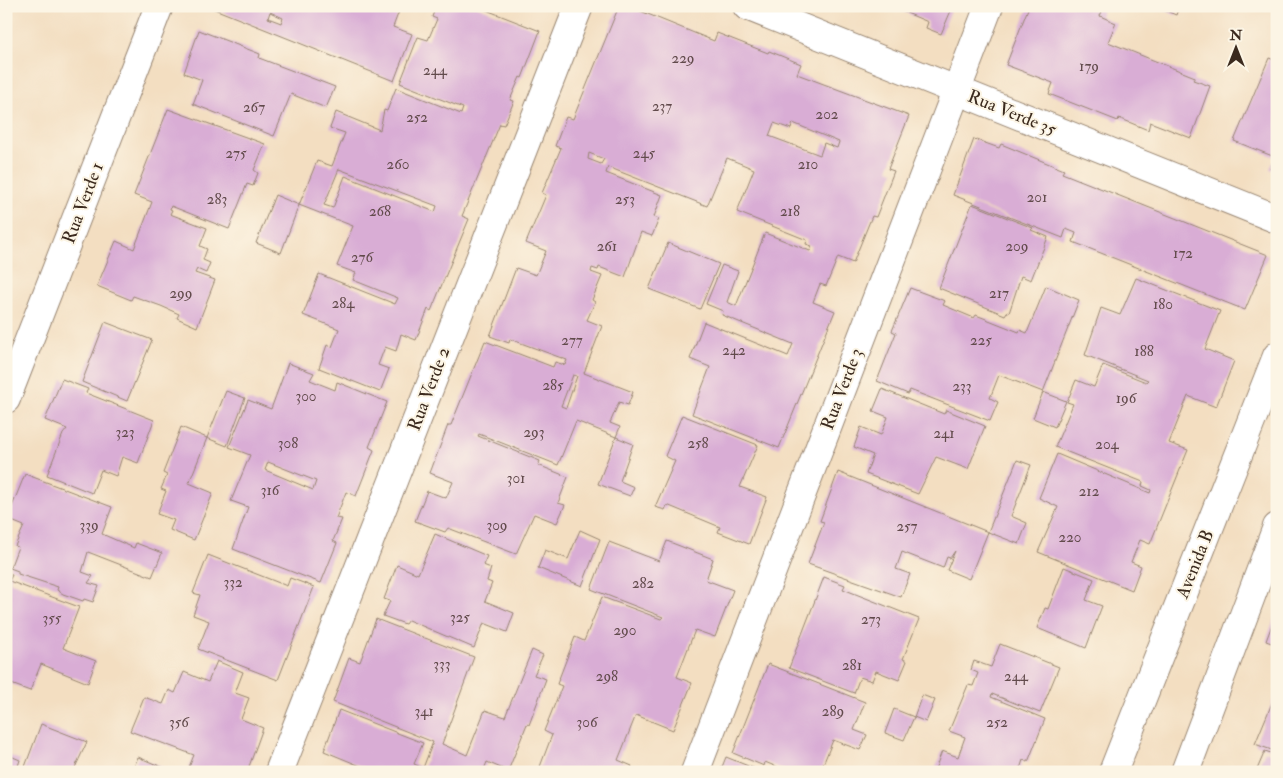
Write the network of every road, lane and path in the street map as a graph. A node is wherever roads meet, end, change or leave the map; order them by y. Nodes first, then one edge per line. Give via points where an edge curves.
1 (160, 6) edge
2 (579, 6) edge
3 (747, 6) edge
4 (989, 6) edge
5 (957, 90) junction
6 (1277, 219) edge
7 (1277, 356) edge
8 (6, 400) edge
9 (1277, 527) edge
10 (280, 772) edge
11 (695, 772) edge
12 (1113, 772) edge
13 (1185, 772) edge

1 - 8 street, Rua Verde 1
2 - 10 street, Rua Verde 2
3 - 5 street, Rua Verde 35
4 - 5 street, Rua Verde 3
5 - 6 street, Rua Verde 35
5 - 11 street, Rua Verde 3
7 - 12 street, Avenida B
9 - 13 street

